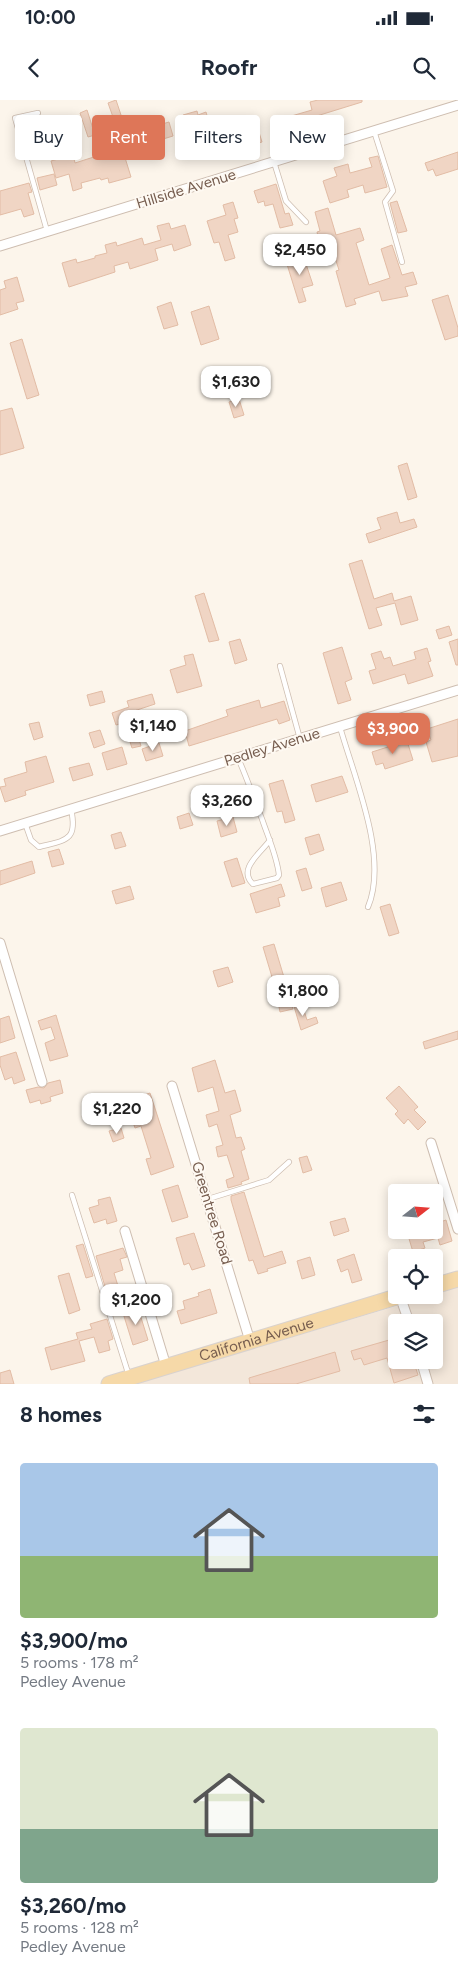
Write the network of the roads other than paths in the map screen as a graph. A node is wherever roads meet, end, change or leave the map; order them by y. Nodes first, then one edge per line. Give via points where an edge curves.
1 (458, 105) edge
2 (38, 113) dead end
3 (374, 131) junction
4 (274, 162) junction
5 (306, 222) dead end
6 (47, 232) junction
7 (0, 246) edge
8 (402, 262) dead end
9 (280, 666) dead end
10 (458, 690) edge
11 (340, 726) junction
12 (300, 739) junction
13 (238, 758) junction
14 (71, 809) junction
15 (25, 823) junction
16 (0, 831) edge
17 (270, 840) junction
18 (368, 907) dead end
19 (0, 943) edge
20 (42, 1082) dead end
21 (172, 1086) dead end
22 (431, 1142) dead end
23 (289, 1162) dead end
24 (72, 1196) dead end
25 (208, 1199) junction
26 (458, 1229) edge
27 (125, 1231) dead end
28 (458, 1279) edge
29 (443, 1283) edge
30 (388, 1299) edge
31 (250, 1341) junction
32 (166, 1366) junction
33 (424, 1369) edge
34 (129, 1377) junction
35 (109, 1384) edge
36 (428, 1384) edge

1 - 3 street, Hillside Avenue
2 - 6 lane via 15,118
3 - 4 street, Hillside Avenue
3 - 8 lane via 393,191 385,202
4 - 5 lane via 286,201
4 - 6 street, Hillside Avenue
6 - 7 street, Hillside Avenue
9 - 12 lane
10 - 11 street, Pedley Avenue
11 - 12 street, Pedley Avenue
11 - 18 lane via 372,836 374,888
12 - 13 street, Pedley Avenue
13 - 14 street, Pedley Avenue
13 - 17 lane
14 - 15 street, Pedley Avenue
14 - 15 lane via 74,830 64,841 39,847 31,840
15 - 16 street, Pedley Avenue
17 - 17 lane via 279,875 253,884 247,869
19 - 20 street
21 - 25 street, Greentree Road
22 - 26 street
23 - 25 lane via 269,1180
24 - 34 lane
25 - 31 street, Greentree Road
27 - 32 street
28 - 29 main road
30 - 31 main road, California Avenue
31 - 32 main road, California Avenue
32 - 34 main road, California Avenue
33 - 36 street
34 - 35 main road, California Avenue

